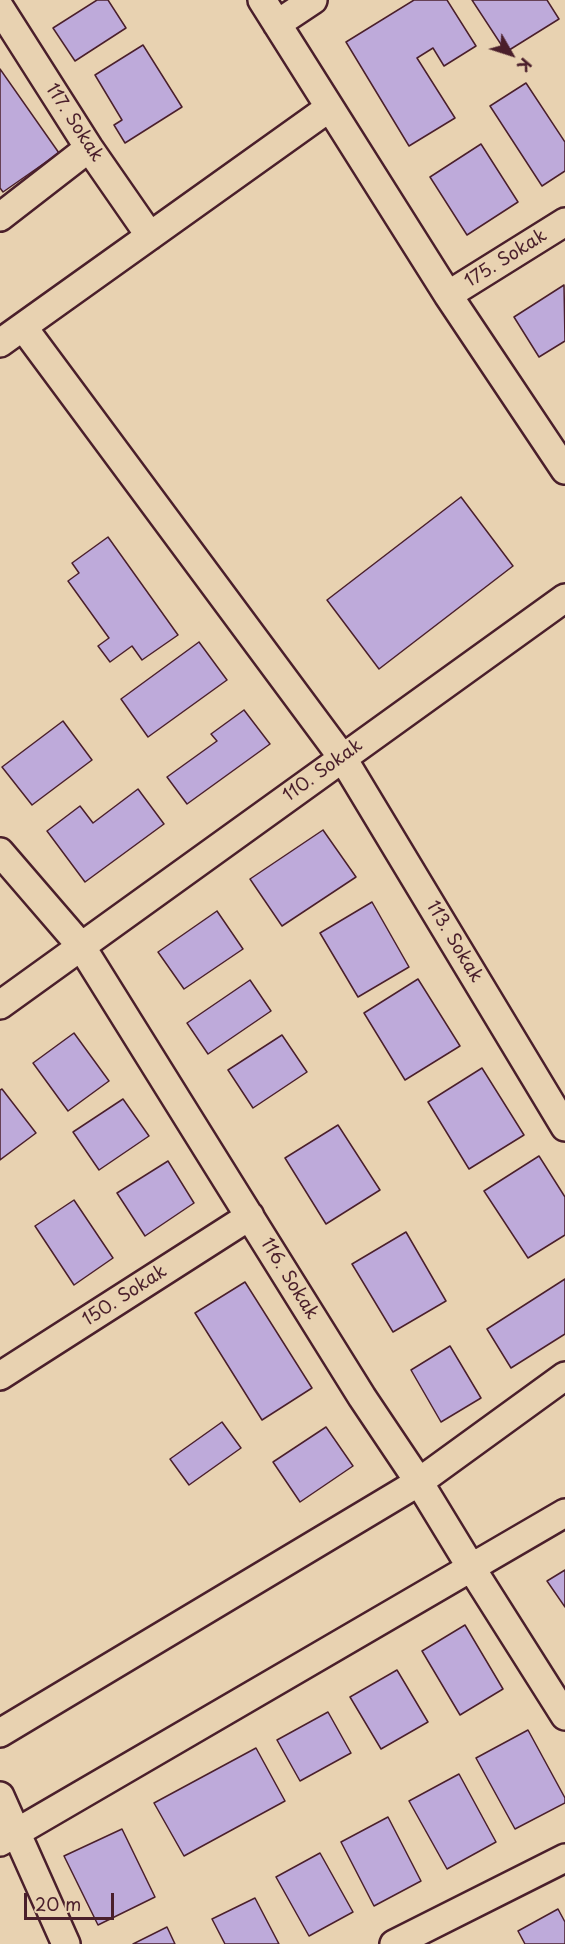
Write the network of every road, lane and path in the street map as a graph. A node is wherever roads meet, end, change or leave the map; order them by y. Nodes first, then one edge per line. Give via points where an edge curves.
1 (262, 0) edge
2 (313, 0) edge
3 (0, 9) edge
4 (277, 24) junction
5 (329, 108) junction
6 (89, 148) junction
7 (0, 217) edge
8 (565, 222) edge
9 (150, 236) junction
10 (448, 295) junction
11 (23, 327) junction
12 (0, 343) edge
13 (565, 470) edge
14 (565, 598) edge
15 (342, 757) junction
16 (0, 852) edge
17 (81, 946) junction
18 (0, 1005) edge
19 (565, 1127) edge
20 (249, 1216) junction
21 (0, 1376) edge
22 (565, 1376) edge
23 (420, 1482) junction
24 (565, 1513) edge
25 (472, 1569) junction
26 (565, 1716) edge
27 (0, 1733) edge
28 (0, 1796) edge
29 (8, 1837) edge
30 (565, 1858) edge
31 (66, 1944) edge
32 (394, 1944) edge

1 - 4 street
2 - 4 street
3 - 6 street, 117. Sokak
4 - 5 street
5 - 9 street
5 - 10 street
6 - 7 street
6 - 9 street, 117. Sokak
8 - 10 street, 175. Sokak
9 - 11 street
10 - 13 street
11 - 12 street
11 - 15 street, 113. Sokak
14 - 15 street, 110. Sokak
15 - 17 street, 110. Sokak
15 - 19 street, 113. Sokak
16 - 17 street, 116. Sokak
17 - 18 street, 110. Sokak
17 - 20 street, 116. Sokak
20 - 21 street, 150. Sokak
20 - 23 street, 116. Sokak
22 - 23 street
23 - 25 street, 116. Sokak
23 - 27 street
24 - 25 street
25 - 26 street, 116. Sokak
25 - 29 street
28 - 29 street
29 - 31 street
30 - 32 street

